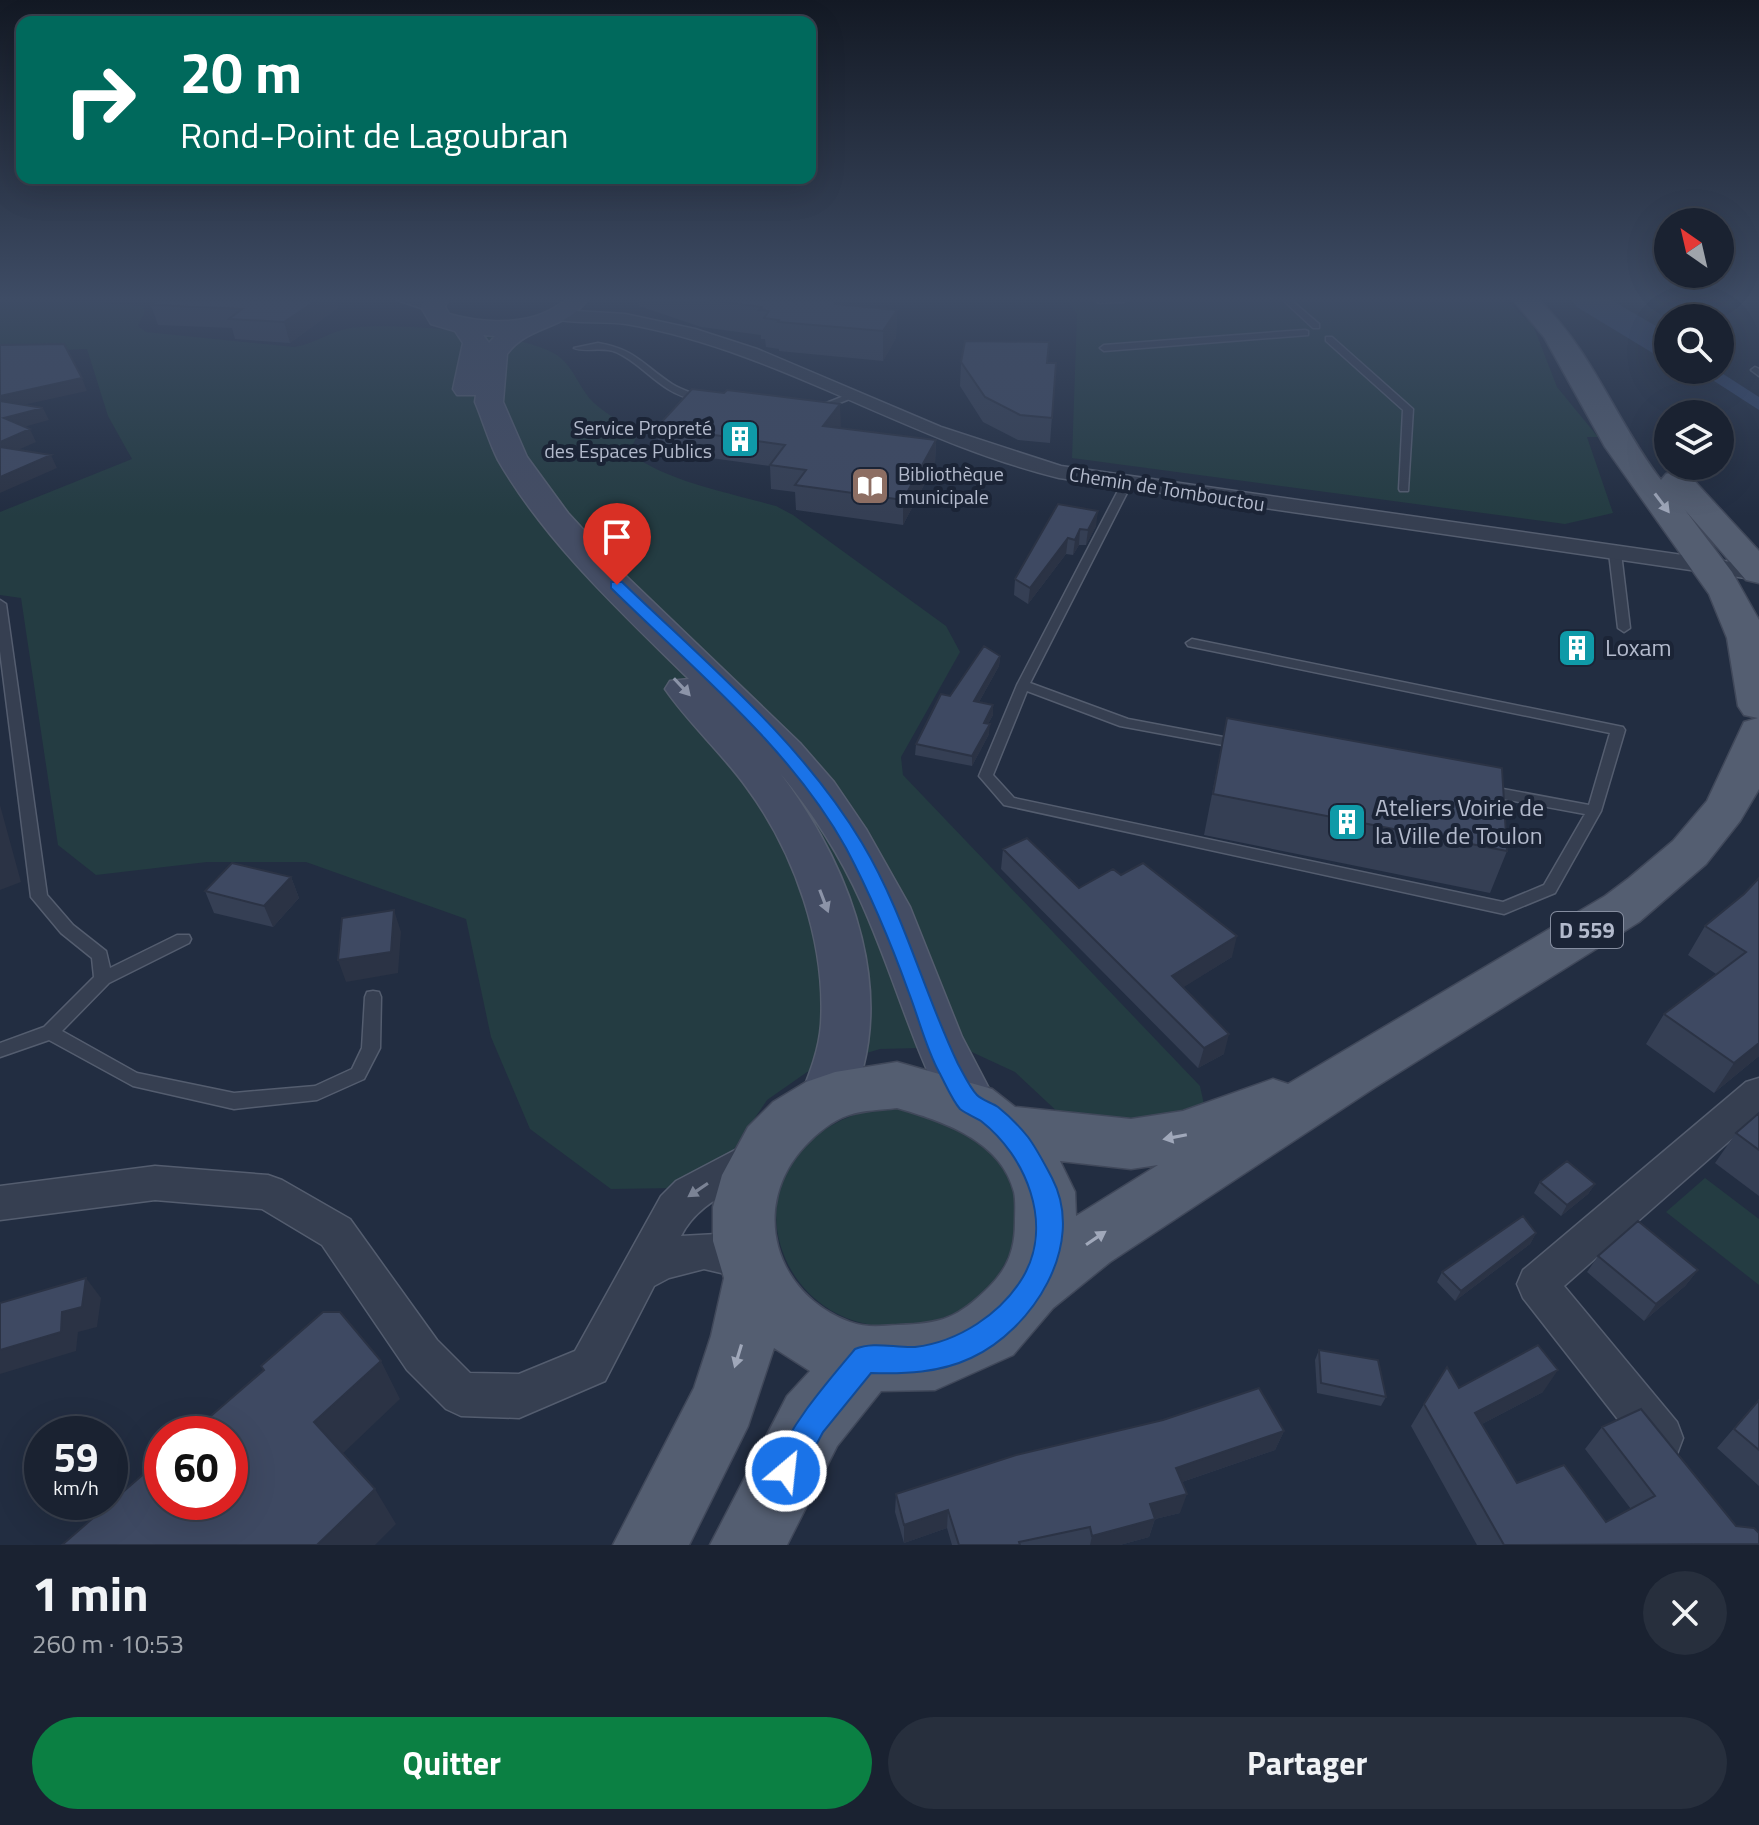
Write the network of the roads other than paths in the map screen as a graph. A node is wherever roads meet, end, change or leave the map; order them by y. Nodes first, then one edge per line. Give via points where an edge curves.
1 (469, 372) edge
2 (490, 372) edge
3 (651, 372) edge
4 (790, 372) edge
5 (1366, 372) edge
6 (1579, 372) edge
7 (852, 396) junction
8 (712, 401) edge
9 (803, 414) edge
10 (1605, 414) junction
11 (1127, 483) junction
12 (1404, 489) dead end
13 (1615, 553) junction
14 (1708, 567) junction
15 (1759, 572) edge
16 (0, 604) edge
17 (1749, 613) edge
18 (1624, 628) dead end
19 (1192, 643) dead end
20 (1023, 685) junction
21 (1759, 706) edge
22 (1759, 731) edge
23 (1250, 746) edge
24 (1469, 788) edge
25 (1594, 811) junction
26 (183, 939) dead end
27 (103, 979) junction
28 (373, 997) dead end
29 (50, 1032) junction
30 (0, 1050) edge
31 (1354, 1072) junction
32 (1759, 1093) edge
33 (826, 1100) junction
34 (989, 1116) junction
35 (764, 1150) junction
36 (0, 1203) edge
37 (751, 1270) junction
38 (640, 1273) junction
39 (1034, 1285) junction
40 (865, 1359) junction
41 (1687, 1470) edge
42 (650, 1545) edge
43 (747, 1545) edge

1 -> 33 main road via 466,384 477,441 513,506 734,742 776,797 805,851 836,932 849,1010 839,1075
2 - 34 main road via 492,412 515,466 538,500 817,788 893,921 948,1067
3 - 8 lane via 670,390
4 - 7 street, Chemin de Tombouctou
5 - 12 lane via 1408,409
6 - 10 main road
7 - 9 lane
7 - 11 street, Chemin de Tombouctou via 1024,464
10 -> 14 main road via 1620,445
10 - 15 main road via 1645,446
11 - 13 street, Chemin de Tombouctou
11 - 20 lane
13 - 14 street, Chemin de Tombouctou
13 - 18 lane
14 - 15 street, Chemin de Tombouctou
14 - 17 main road
16 - 27 lane via 39,897 100,955
17 - 21 main road via 1745,630
19 - 25 lane via 1618,730
20 - 23 lane via 1125,723
20 - 25 lane via 986,776 1009,802 1504,908 1550,889
22 - 31 main road, D 559 via 1750,768 1726,811 1660,881
24 - 25 lane
26 - 27 lane
27 - 29 lane
28 - 29 lane via 371,1048 358,1074 317,1093 234,1101 133,1079
29 - 30 lane
31 -> 34 main road, D 559 via 1184,1136 1131,1144
39 -> 31 main road, D 559 via 1088,1242
32 - 41 street via 1537,1284
33 - 34 main road via 860,1088 897,1085 934,1090
33 - 35 main road via 791,1121
34 - 39 main road via 1030,1156 1044,1187 1049,1219 1046,1252
35 - 37 main road via 743,1202 742,1232
35 -> 38 street via 690,1193 675,1208
36 - 38 street via 155,1183 268,1192 336,1232 422,1355 461,1394 519,1396 590,1366
37 - 38 street via 713,1248 671,1257
37 - 40 main road via 781,1316 819,1343
37 -> 42 main road via 744,1336 724,1402
39 - 40 main road via 1005,1321 964,1347 915,1360
40 - 43 main road via 812,1421

